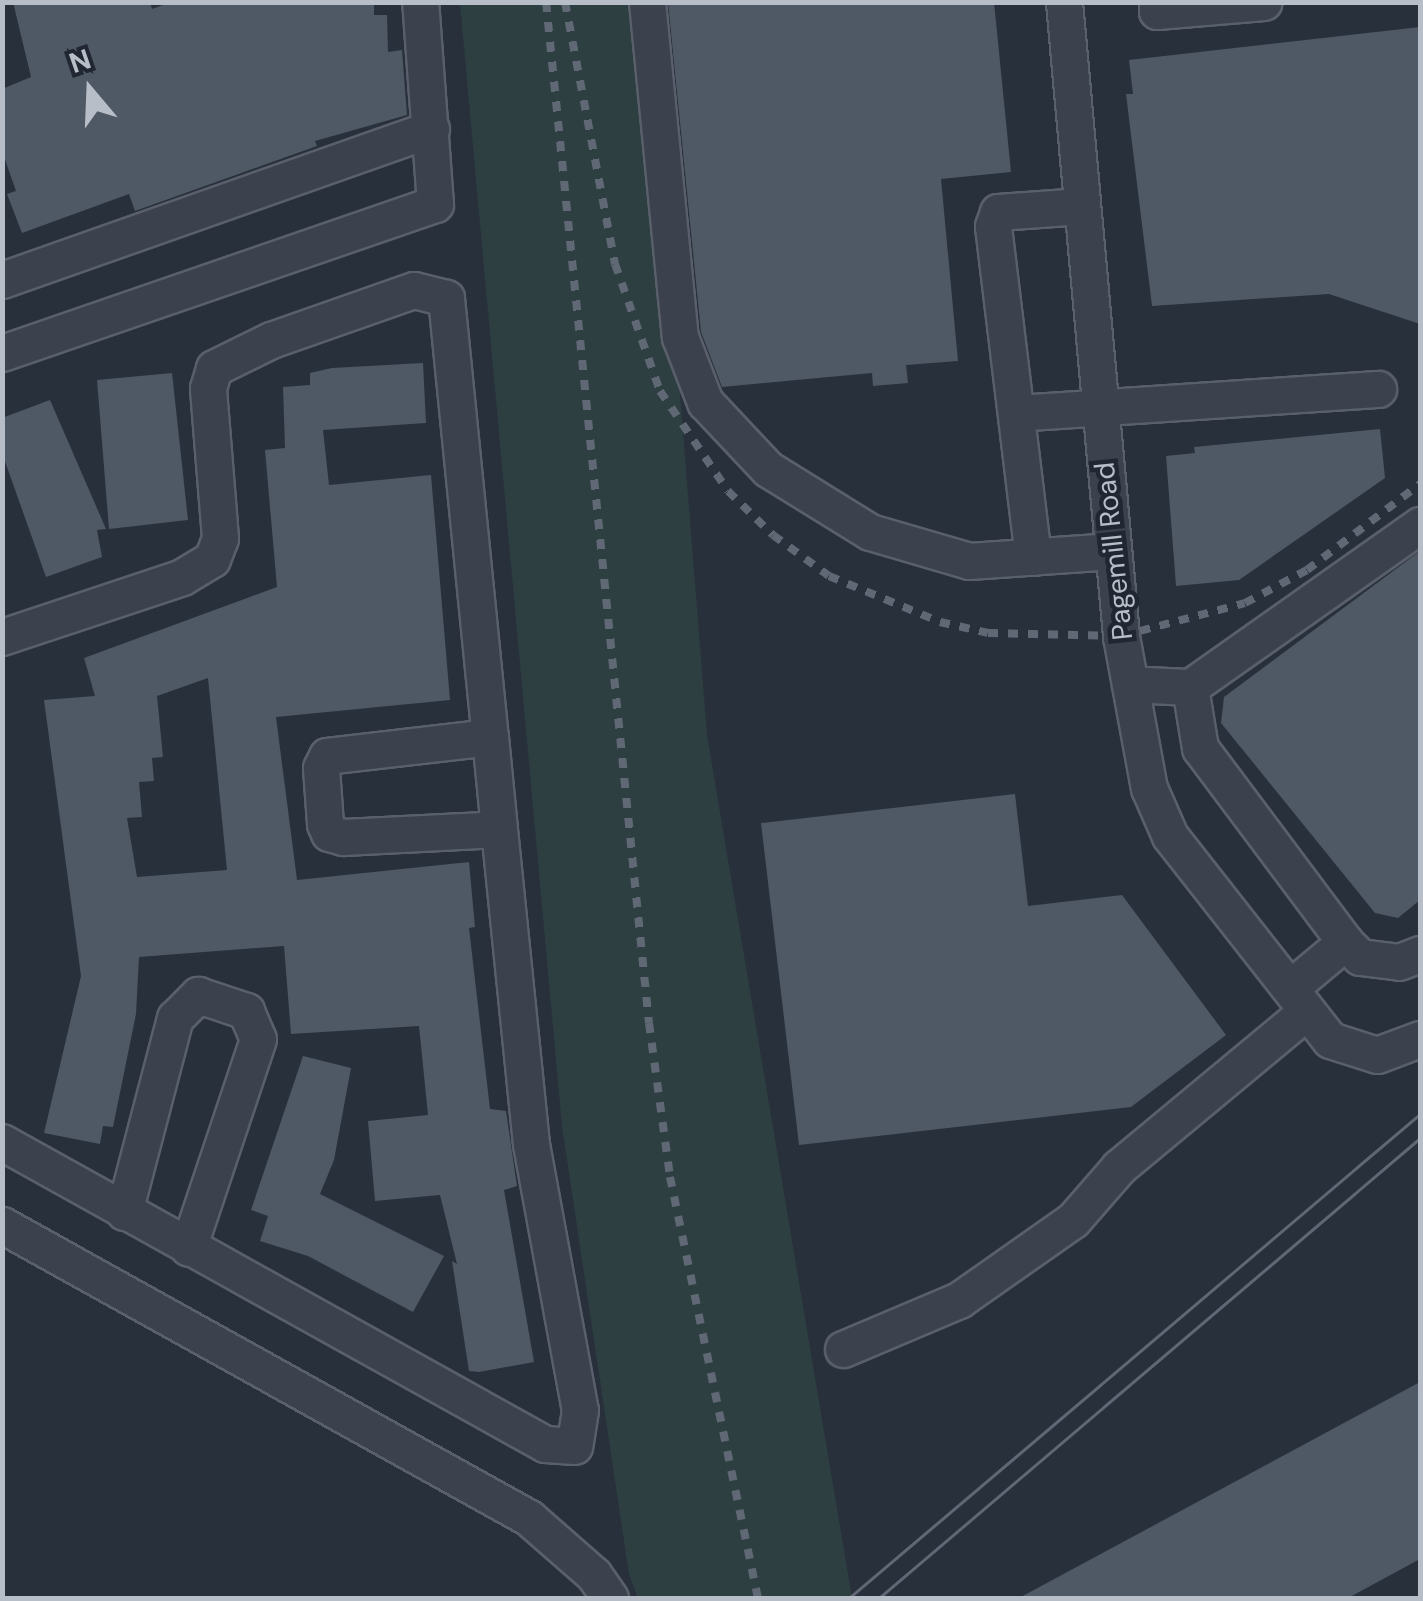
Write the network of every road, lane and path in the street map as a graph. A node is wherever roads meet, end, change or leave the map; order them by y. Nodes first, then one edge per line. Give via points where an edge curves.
1 (420, 2) edge
2 (647, 2) edge
3 (1064, 2) edge
4 (1156, 2) edge
5 (1264, 2) edge
6 (431, 129) junction
7 (1082, 206) junction
8 (2, 280) edge
9 (2, 353) edge
10 (1378, 389) dead end
11 (1100, 406) junction
12 (1016, 414) junction
13 (1420, 525) edge
14 (1113, 551) junction
15 (1033, 557) junction
16 (2, 637) edge
17 (1130, 684) junction
18 (1190, 687) junction
19 (490, 736) junction
20 (499, 829) junction
21 (1344, 942) junction
22 (1420, 954) edge
23 (1298, 1000) junction
24 (1420, 1039) edge
25 (6, 1144) edge
26 (124, 1212) junction
27 (2, 1225) edge
28 (188, 1248) junction
29 (843, 1348) dead end
30 (610, 1598) edge

1 - 6 street
2 - 15 street via 680,337 705,402 768,469 870,532 969,561
3 - 7 street, Pagemill Road
4 - 5 street via 1157,11
6 - 8 street
6 - 9 street via 435,204
7 - 11 street, Pagemill Road
7 - 12 street via 998,212 993,226
10 - 11 street
11 - 12 street
11 - 14 street, Pagemill Road
12 - 15 street
13 - 18 street
14 - 15 street
14 - 17 street, Pagemill Road
16 - 19 street via 182,577 212,559 220,538 208,388 214,368 271,340 414,290 432,290 446,298 451,314
17 - 18 street
17 - 23 street, Pagemill Road via 1149,788 1170,836
18 - 21 street via 1200,748
19 - 20 street
19 - 20 street via 328,756 321,768 326,824 330,833 343,836
20 - 28 street via 531,1144 580,1410 574,1446 545,1444
21 - 22 street via 1360,957 1400,962
21 - 23 street
23 - 24 street, Pagemill Road via 1330,1040 1377,1055
23 - 29 street via 1120,1167 1073,1220 959,1300
25 - 26 street
26 - 28 street
26 - 28 street via 175,1018 198,994 246,1011 258,1039
27 - 30 street via 528,1518 594,1575

